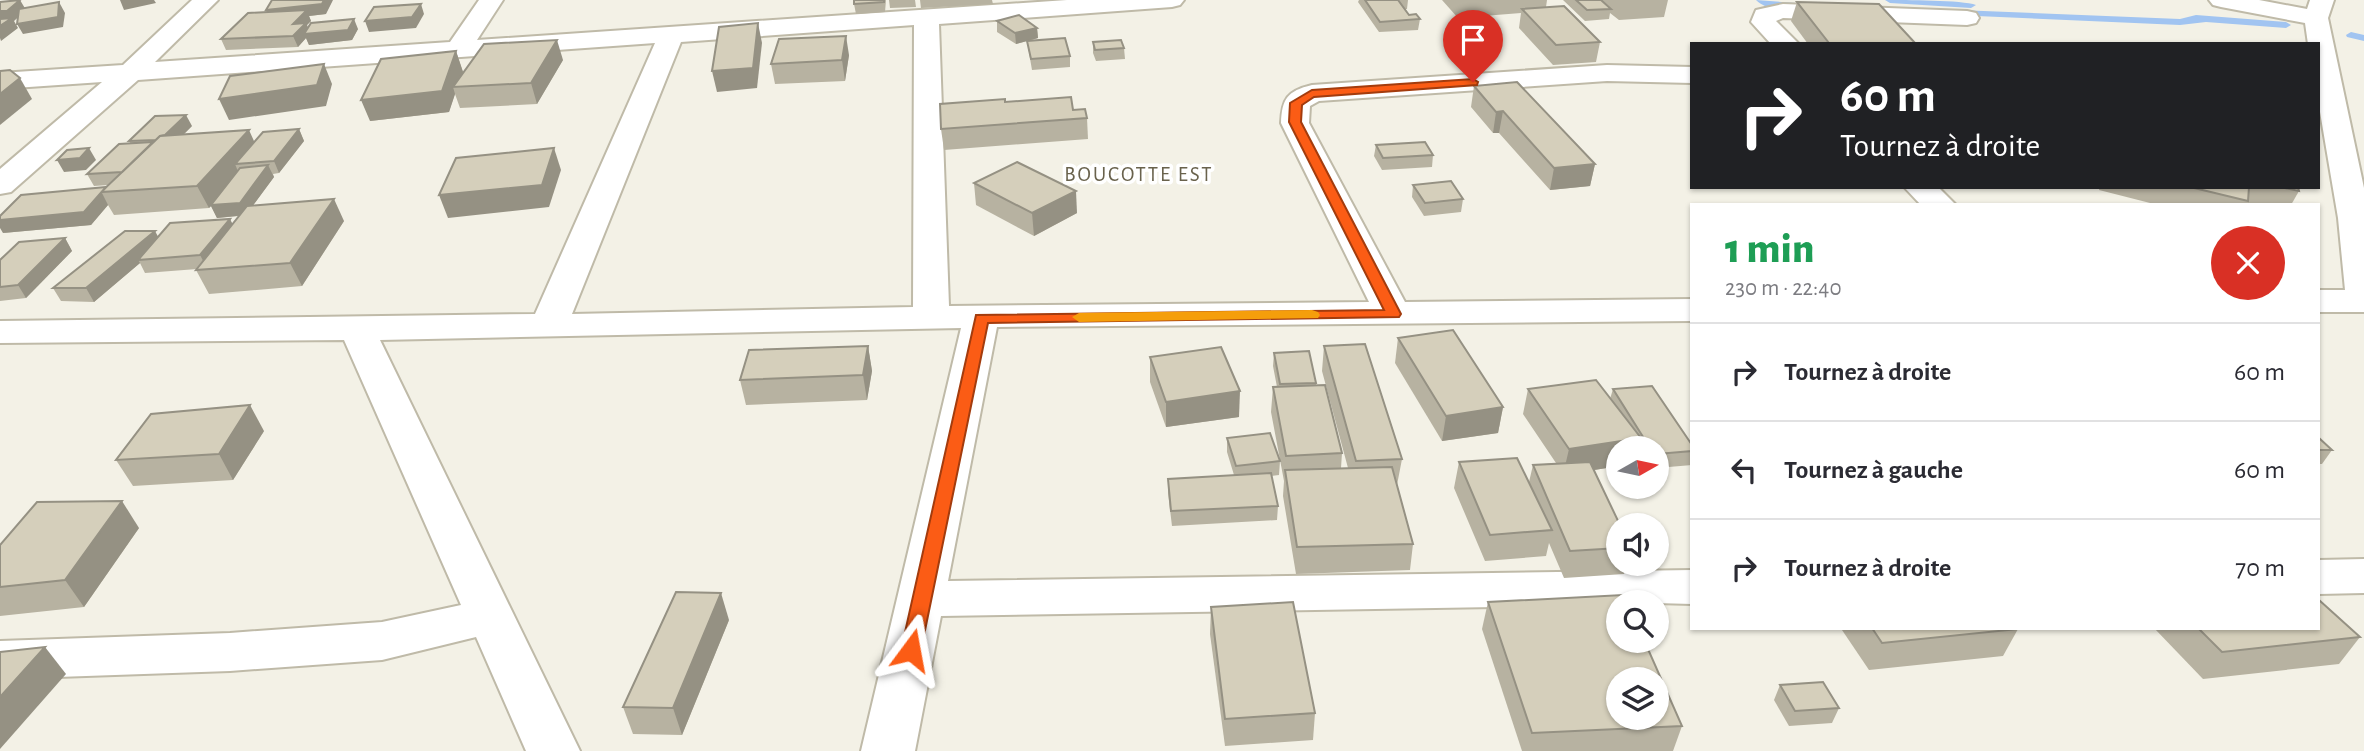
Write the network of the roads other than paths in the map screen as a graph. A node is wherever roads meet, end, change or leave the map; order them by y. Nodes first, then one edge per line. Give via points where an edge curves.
1 (206, 0) edge
2 (491, 0) edge
3 (1172, 0) edge
4 (2221, 0) edge
5 (2319, 9) edge
6 (925, 16) junction
7 (1967, 18) dead end
8 (671, 35) junction
9 (1784, 42) edge
10 (458, 49) junction
11 (129, 73) junction
12 (1690, 75) edge
13 (0, 81) edge
14 (2325, 100) edge
15 (0, 185) edge
16 (1921, 189) edge
17 (1938, 203) edge
18 (2359, 220) edge
19 (2320, 301) edge
20 (2364, 301) edge
21 (1690, 310) edge
22 (1394, 314) junction
23 (931, 317) junction
24 (981, 318) junction
25 (549, 325) junction
26 (357, 329) junction
27 (0, 332) edge
28 (2364, 576) edge
29 (2320, 577) edge
30 (1690, 587) edge
31 (922, 599) junction
32 (491, 616) junction
33 (0, 660) edge
34 (553, 751) edge
35 (888, 751) edge

1 - 11 street
2 - 10 street
3 - 6 street
4 - 5 street
5 - 14 street
6 - 8 street via 751,20
6 - 23 street
7 - 9 street via 1783,11 1765,15 1763,22
8 - 10 street
8 - 25 street
10 - 11 street
11 - 13 street
11 - 15 street
12 - 22 street via 1607,73 1325,92 1312,93 1296,103 1295,122
14 - 18 street
16 - 17 street
18 - 20 street
19 - 20 street
21 - 22 street
22 - 24 street
23 - 24 street
23 - 25 street
24 - 31 street
25 - 26 street
26 - 27 street
26 - 32 street
28 - 29 street
30 - 31 street
31 - 35 street
32 - 33 street via 382,641
32 - 34 street

